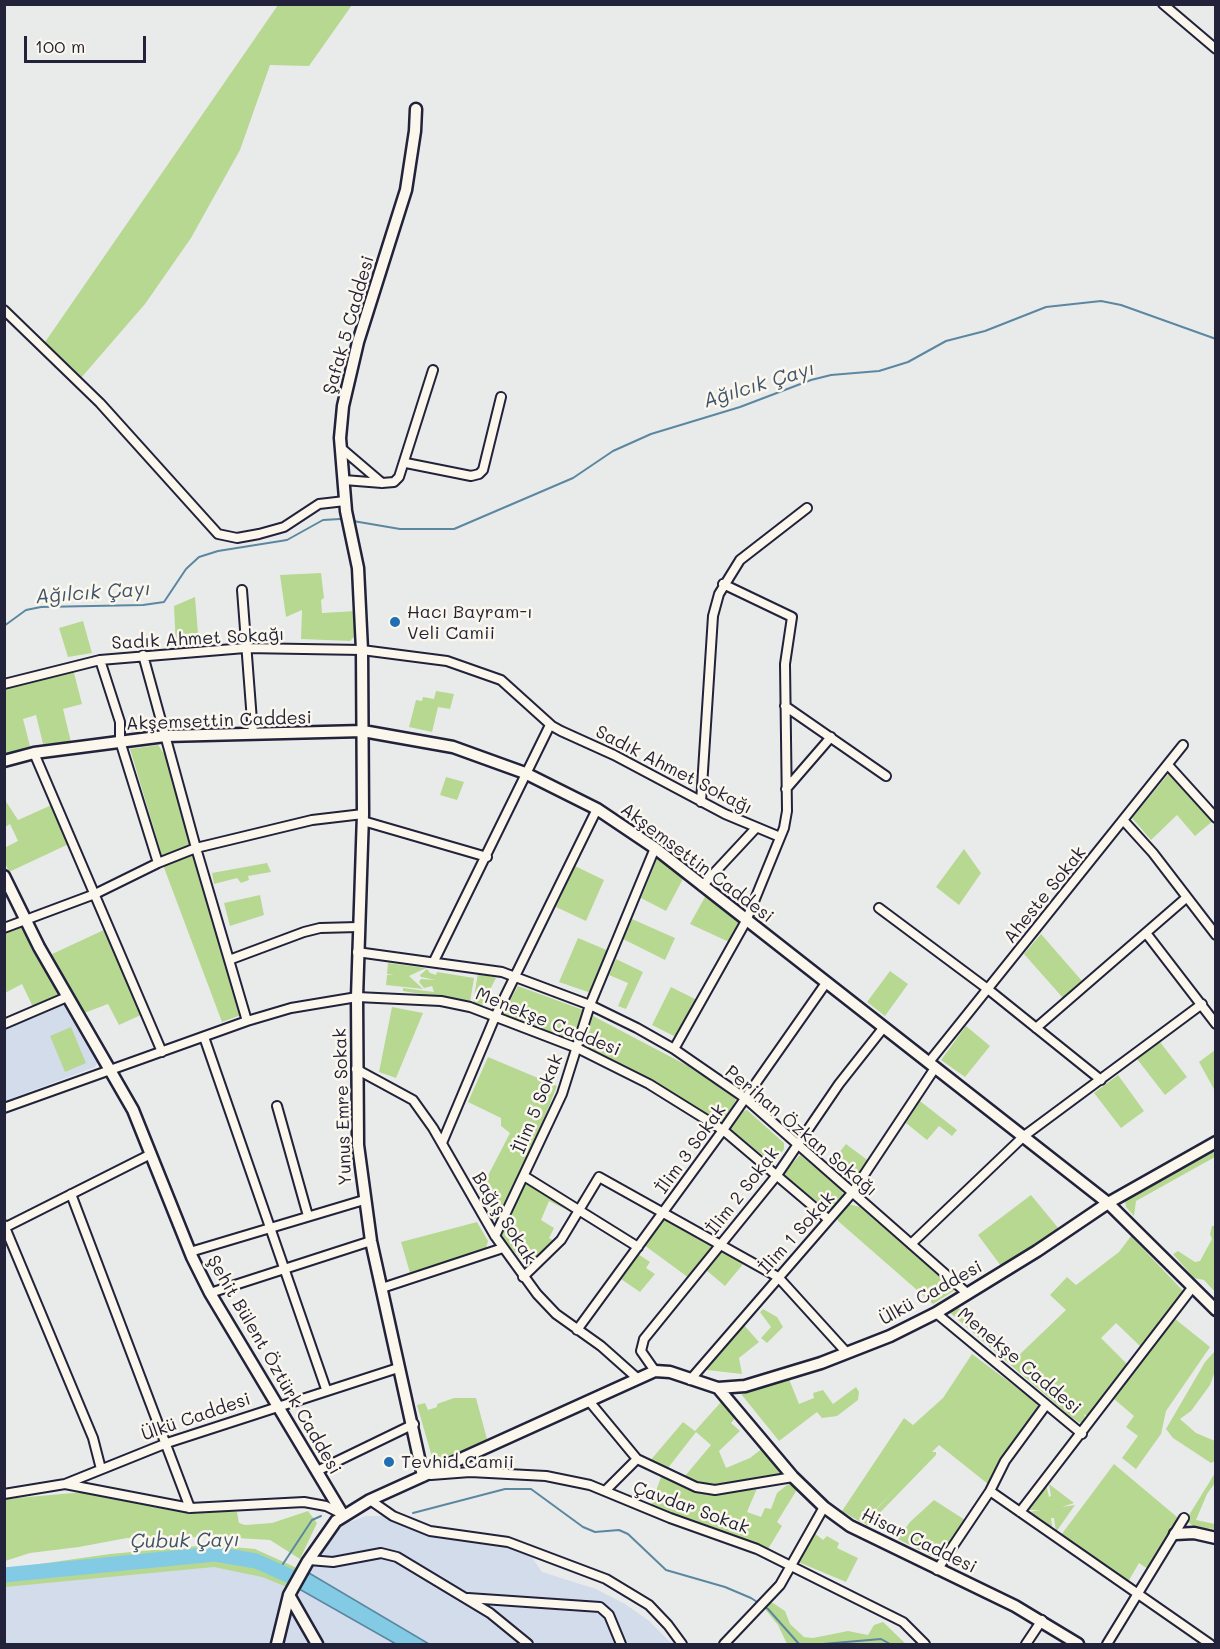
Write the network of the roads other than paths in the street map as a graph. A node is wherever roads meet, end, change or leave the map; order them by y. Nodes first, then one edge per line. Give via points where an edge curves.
1 (1163, 4) edge
2 (1215, 49) edge
3 (416, 109) dead end
4 (4, 310) edge
5 (433, 370) dead end
6 (501, 397) dead end
7 (341, 448) junction
8 (406, 463) junction
9 (344, 480) junction
10 (382, 483) junction
11 (345, 501) junction
12 (807, 508) dead end
13 (723, 584) junction
14 (242, 590) dead end
15 (245, 648) junction
16 (362, 650) junction
17 (143, 655) junction
18 (100, 660) junction
19 (4, 684) edge
20 (785, 706) junction
21 (550, 725) junction
22 (363, 731) junction
23 (253, 734) junction
24 (165, 736) junction
25 (831, 737) junction
26 (120, 741) junction
27 (1183, 745) dead end
28 (34, 753) junction
29 (4, 761) edge
30 (1168, 765) junction
31 (525, 773) junction
32 (886, 776) dead end
33 (786, 789) junction
34 (701, 802) junction
35 (597, 809) junction
36 (363, 818) junction
37 (1215, 818) edge
38 (1124, 821) junction
39 (756, 828) junction
40 (780, 837) junction
41 (196, 848) junction
42 (655, 848) junction
43 (487, 857) junction
44 (158, 863) junction
45 (4, 876) edge
46 (702, 886) junction
47 (95, 894) junction
48 (1186, 898) junction
49 (879, 908) dead end
50 (26, 921) junction
51 (746, 921) junction
52 (357, 927) junction
53 (4, 928) edge
54 (1146, 933) junction
55 (1215, 935) edge
56 (357, 952) junction
57 (229, 960) junction
58 (434, 961) junction
59 (516, 977) junction
60 (826, 983) junction
61 (989, 990) junction
62 (357, 997) junction
63 (67, 998) junction
64 (1202, 1004) junction
65 (590, 1005) junction
66 (495, 1017) junction
67 (247, 1021) junction
68 (4, 1024) edge
69 (1215, 1024) edge
70 (884, 1027) junction
71 (1036, 1028) junction
72 (204, 1037) junction
73 (577, 1048) junction
74 (674, 1049) junction
75 (162, 1052) junction
76 (932, 1065) junction
77 (111, 1069) junction
78 (356, 1069) junction
79 (1101, 1080) junction
80 (745, 1098) junction
81 (277, 1107) dead end
82 (4, 1108) edge
83 (723, 1130) junction
84 (1024, 1136) junction
85 (442, 1143) junction
86 (797, 1144) junction
87 (1214, 1146) edge
88 (151, 1154) junction
89 (524, 1176) junction
90 (777, 1176) junction
91 (852, 1193) junction
92 (71, 1194) junction
93 (364, 1200) junction
94 (1108, 1203) junction
95 (580, 1209) junction
96 (664, 1212) junction
97 (308, 1216) junction
98 (828, 1219) junction
99 (5, 1227) edge
100 (271, 1227) junction
101 (495, 1236) junction
102 (371, 1240) junction
103 (721, 1244) junction
104 (911, 1244) junction
105 (638, 1247) junction
106 (503, 1248) junction
107 (190, 1252) junction
108 (286, 1269) junction
109 (523, 1277) junction
110 (778, 1277) junction
111 (382, 1288) junction
112 (1192, 1288) junction
113 (210, 1293) junction
114 (968, 1294) junction
115 (1215, 1310) edge
116 (936, 1313) junction
117 (576, 1330) junction
118 (847, 1353) junction
119 (398, 1368) junction
120 (655, 1371) junction
121 (637, 1378) junction
122 (690, 1380) junction
123 (718, 1388) junction
124 (326, 1389) junction
125 (589, 1401) junction
126 (279, 1405) junction
127 (1046, 1405) junction
128 (414, 1424) junction
129 (1082, 1434) junction
130 (167, 1443) junction
131 (637, 1459) junction
132 (101, 1468) junction
133 (317, 1470) junction
134 (423, 1476) junction
135 (793, 1477) junction
136 (64, 1484) junction
137 (605, 1491) junction
138 (990, 1491) junction
139 (4, 1494) edge
140 (370, 1500) junction
141 (824, 1507) junction
142 (190, 1508) junction
143 (1020, 1512) junction
144 (343, 1515) junction
145 (1184, 1518) dead end
146 (1176, 1534) junction
147 (1215, 1538) edge
148 (309, 1560) junction
149 (790, 1564) junction
150 (937, 1570) junction
151 (290, 1594) junction
152 (1136, 1595) junction
153 (466, 1598) junction
154 (1042, 1620) junction
155 (277, 1644) edge
156 (317, 1644) edge
157 (528, 1644) edge
158 (621, 1644) edge
159 (681, 1644) edge
160 (724, 1644) edge
161 (925, 1644) edge
162 (1026, 1644) edge
163 (1078, 1644) edge
164 (1107, 1644) edge
165 (1210, 1644) edge

1 - 2 street
3 - 7 street, Şafak 5 Caddesi via 406,190 356,351 343,406
4 - 11 street via 100,403 218,534 237,538 268,532 284,527 320,504
5 - 8 street
6 - 8 street via 479,474 471,476
7 - 9 street, Şafak 5 Caddesi
7 - 10 street
8 - 10 street via 396,481
9 - 10 street
9 - 11 street, Şafak 5 Caddesi
11 - 16 street, Şafak 5 Caddesi via 358,568
12 - 13 street via 747,554
13 - 20 street via 792,617 785,664
13 - 34 street via 713,616
14 - 15 street
15 - 16 street, Sadık Ahmet Sokağı
15 - 17 street, Sadık Ahmet Sokağı
15 - 23 street
16 - 21 street, Sadık Ahmet Sokağı via 447,661 490,675 513,688
16 - 22 street, Şafak 5 Caddesi
17 - 18 street, Sadık Ahmet Sokağı
17 - 24 street
18 - 19 street, Sadık Ahmet Sokağı
18 - 26 street via 120,722
20 - 25 street
20 - 33 street
21 - 31 street
21 - 34 street, Sadık Ahmet Sokağı
22 - 23 street, Akşemsettin Caddesi
22 - 31 street, Akşemsettin Caddesi via 453,747
22 - 36 street, Yunus Emre Sokak
23 - 24 street, Akşemsettin Caddesi
24 - 26 street, Akşemsettin Caddesi
24 - 41 street
25 - 32 street
25 - 33 street
26 - 28 street, Akşemsettin Caddesi
26 - 44 street
27 - 30 street, Aheste Sokak
28 - 29 street, Akşemsettin Caddesi
28 - 47 street
30 - 37 street
30 - 38 street, Aheste Sokak
31 - 35 street, Akşemsettin Caddesi
31 - 43 street
33 - 40 street via 787,811
34 - 39 street, Sadık Ahmet Sokağı
35 - 42 street, Akşemsettin Caddesi
35 - 59 street
36 - 41 street via 312,820
36 - 43 street
36 - 52 street, Yunus Emre Sokak
38 - 48 street
38 - 61 street, Aheste Sokak
39 - 40 street, Sadık Ahmet Sokağı
39 - 46 street
40 - 51 street
41 - 44 street
41 - 57 street
42 - 46 street, Akşemsettin Caddesi
42 - 65 street, İlim 5 Sokak
43 - 58 street
44 - 47 street
45 - 50 street, Şehit Bülent Öztürk Caddesi
46 - 51 street, Akşemsettin Caddesi
47 - 50 street
47 - 75 street
48 - 54 street
48 - 55 street
49 - 61 street
50 - 53 street
50 - 63 street, Şehit Bülent Öztürk Caddesi
51 - 60 street, Akşemsettin Caddesi
51 - 74 street
52 - 56 street, Yunus Emre Sokak
52 - 57 street via 335,926 304,932
54 - 64 street
54 - 71 street
56 - 58 street, Perihan Özkan Sokağı
56 - 62 street, Yunus Emre Sokak
57 - 67 street
58 - 59 street, Perihan Özkan Sokağı
59 - 65 street, Perihan Özkan Sokağı
59 - 66 street
60 - 70 street, Akşemsettin Caddesi
60 - 80 street, İlim 3 Sokak
61 - 71 street
61 - 76 street, Aheste Sokak
62 - 66 street, Menekşe Caddesi via 441,1001
62 - 67 street, Menekşe Caddesi via 311,1003
62 - 78 street, Yunus Emre Sokak
63 - 68 street
63 - 77 street, Şehit Bülent Öztürk Caddesi
64 - 69 street
64 - 79 street
65 - 73 street, İlim 5 Sokak
65 - 74 street, Perihan Özkan Sokağı
66 - 73 street, Menekşe Caddesi
66 - 85 street
67 - 72 street, Menekşe Caddesi
70 - 76 street, Akşemsettin Caddesi
70 - 86 street, İlim 2 Sokak
71 - 79 street
72 - 75 street, Menekşe Caddesi
72 - 100 street
73 - 83 street, Menekşe Caddesi via 649,1084
73 - 89 street, İlim 5 Sokak
74 - 80 street, Perihan Özkan Sokağı
75 - 77 street, Menekşe Caddesi
76 - 84 street, Akşemsettin Caddesi
76 - 91 street, İlim 1 Sokak
77 - 82 street, Menekşe Caddesi
77 - 88 street, Şehit Bülent Öztürk Caddesi
78 - 85 street, Bağış Sokak via 413,1100
78 - 93 street, Yunus Emre Sokak via 357,1136
79 - 84 street
80 - 83 street, İlim 3 Sokak
80 - 86 street, Perihan Özkan Sokağı
81 - 97 street
83 - 90 street, Menekşe Caddesi
83 - 96 street, İlim 3 Sokak
84 - 94 street, Akşemsettin Caddesi
84 - 104 street
85 - 101 street, Bağış Sokak
86 - 90 street, İlim 2 Sokak
86 - 91 street, Perihan Özkan Sokağı
87 - 94 street, Ülkü Caddesi
88 - 92 street
88 - 107 street, Şehit Bülent Öztürk Caddesi
89 - 95 street
89 - 101 street, İlim 5 Sokak
90 - 98 street, Menekşe Caddesi
90 - 103 street, İlim 2 Sokak
91 - 98 street, İlim 1 Sokak
91 - 104 street, Perihan Özkan Sokağı
92 - 99 street
92 - 130 street
93 - 97 street
93 - 102 street, Yunus Emre Sokak
94 - 112 street, Akşemsettin Caddesi
94 - 114 street, Ülkü Caddesi
95 - 96 street via 599,1177
95 - 105 street
95 - 109 street via 561,1240
96 - 103 street
96 - 105 street, İlim 3 Sokak
97 - 100 street
98 - 110 street, İlim 1 Sokak
99 - 132 street via 93,1438
100 - 107 street
100 - 108 street
101 - 106 street, Bağış Sokak
102 - 108 street
102 - 111 street, Yunus Emre Sokak
103 - 110 street
103 - 120 street, İlim 2 Sokak via 641,1345 643,1358
104 - 114 street, Perihan Özkan Sokağı
105 - 117 street, İlim 3 Sokak
106 - 109 street, Bağış Sokak
106 - 111 street
107 - 113 street, Şehit Bülent Öztürk Caddesi
108 - 113 street
108 - 124 street
109 - 117 street, Bağış Sokak
110 - 118 street
110 - 122 street, İlim 1 Sokak
111 - 119 street, Yunus Emre Sokak
112 - 115 street, Akşemsettin Caddesi
112 - 129 street
113 - 126 street, Şehit Bülent Öztürk Caddesi
114 - 116 street, Ülkü Caddesi
116 - 118 street, Ülkü Caddesi
116 - 127 street, Menekşe Caddesi
117 - 121 street, Bağış Sokak
118 - 123 street, Ülkü Caddesi via 758,1384
119 - 124 street, Ülkü Caddesi
119 - 128 street, Yunus Emre Sokak
120 - 121 street
120 - 122 street, Ülkü Caddesi
121 - 125 street
122 - 123 street, Ülkü Caddesi
123 - 135 street, Hisar Caddesi
124 - 126 street, Ülkü Caddesi
125 - 131 street
125 - 134 street
126 - 130 street, Ülkü Caddesi
126 - 133 street, Şehit Bülent Öztürk Caddesi
127 - 129 street, Menekşe Caddesi
127 - 138 street via 1005,1461
128 - 133 street
128 - 134 street, Yunus Emre Sokak
129 - 143 street
130 - 132 street, Ülkü Caddesi
130 - 142 street
131 - 135 street via 708,1490
131 - 137 street
132 - 136 street, Ülkü Caddesi
133 - 144 street, Şehit Bülent Öztürk Caddesi
134 - 137 street, Çavdar Sokak via 470,1472 546,1476
134 - 140 street
135 - 141 street, Hisar Caddesi
136 - 139 street, Ülkü Caddesi
136 - 142 street
137 - 149 street, Çavdar Sokak
138 - 143 street
138 - 150 street
140 - 144 street
140 - 159 street via 393,1516 430,1531 508,1542 606,1579 649,1605
141 - 149 street
141 - 150 street, Hisar Caddesi via 862,1533
142 - 144 street via 304,1502 326,1506
143 - 152 street
144 - 148 street
145 - 146 street
146 - 147 street
146 - 152 street
148 - 151 street
148 - 153 street via 333,1562 389,1554
149 - 160 street via 773,1593
149 - 161 street, Çavdar Sokak via 903,1622
150 - 154 street, Hisar Caddesi
151 - 155 street
151 - 156 street
152 - 164 street
152 - 165 street
153 - 157 street
153 - 158 street via 600,1607 609,1615
154 - 162 street
154 - 163 street, Hisar Caddesi

